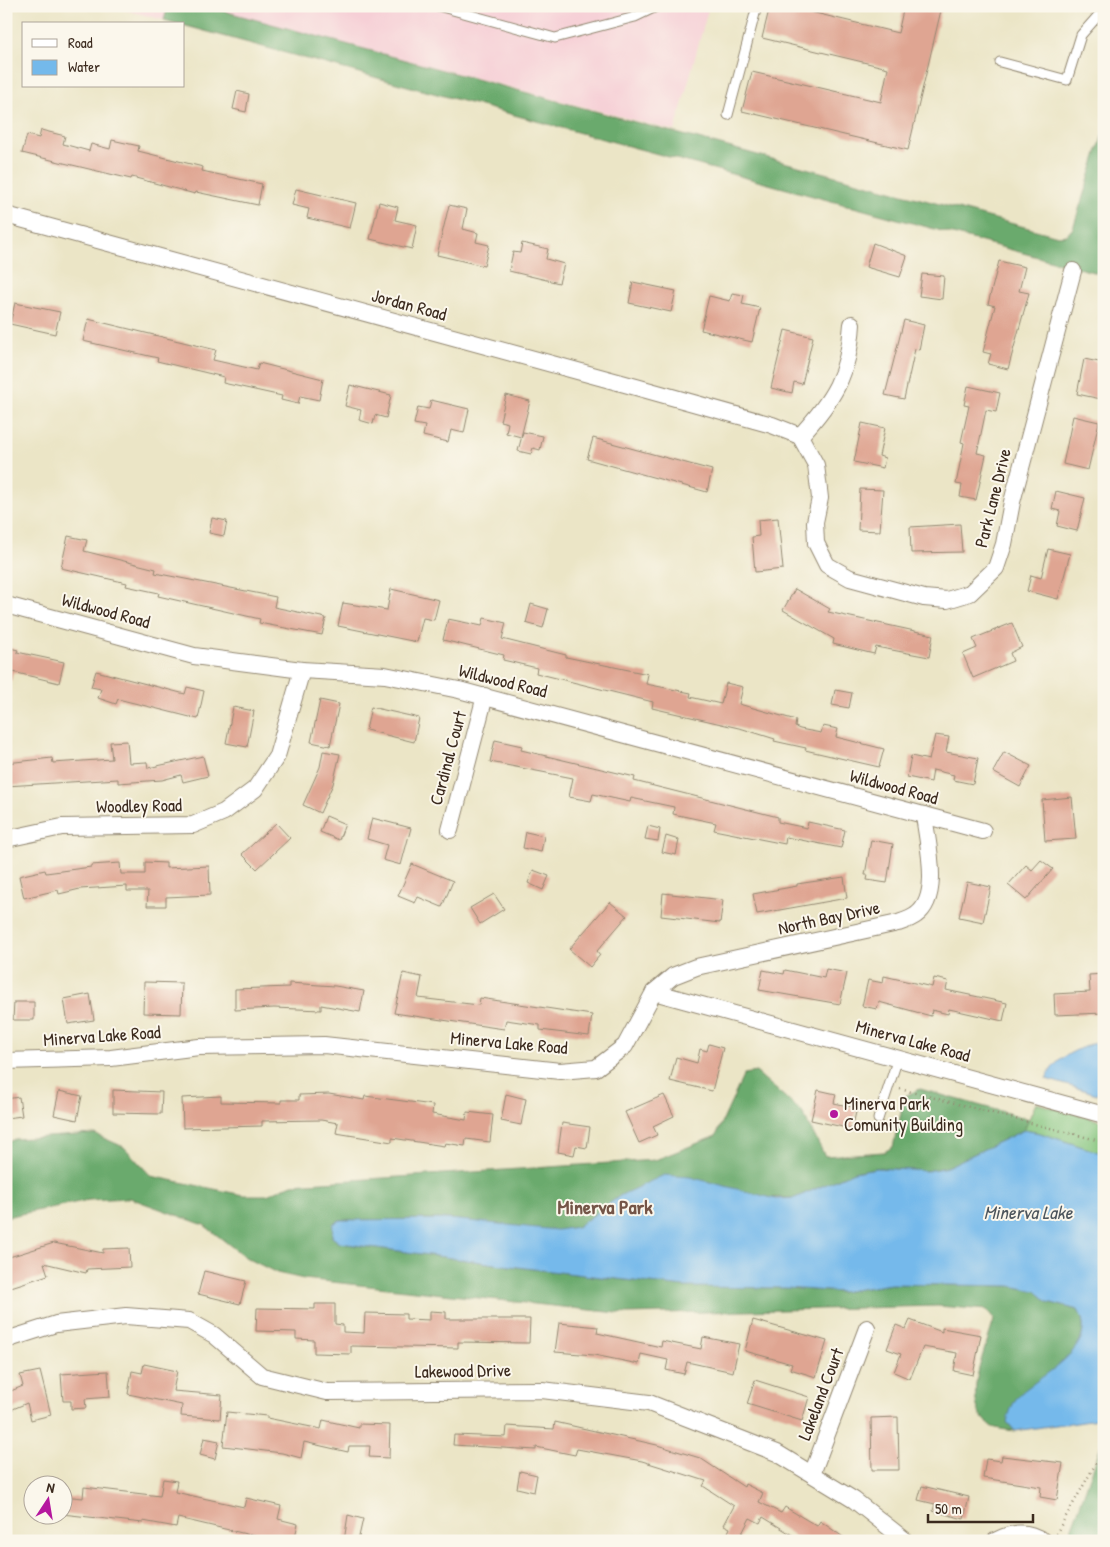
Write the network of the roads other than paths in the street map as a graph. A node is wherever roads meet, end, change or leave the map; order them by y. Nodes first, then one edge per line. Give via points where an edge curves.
1 (438, 6) edge
2 (658, 6) edge
3 (757, 6) edge
4 (1104, 9) edge
5 (1000, 62) dead end
6 (728, 114) dead end
7 (6, 215) edge
8 (1073, 271) dead end
9 (852, 324) dead end
10 (800, 436) junction
11 (6, 605) edge
12 (302, 670) junction
13 (485, 696) junction
14 (924, 816) junction
15 (450, 830) dead end
16 (983, 831) dead end
17 (6, 839) edge
18 (654, 992) junction
19 (898, 1058) junction
20 (6, 1061) edge
21 (1104, 1115) edge
22 (878, 1119) dead end
23 (867, 1328) dead end
24 (6, 1340) edge
25 (812, 1474) junction
26 (1049, 1538) edge
27 (906, 1541) edge
28 (995, 1541) edge

1 - 2 lane via 555,38 634,17
3 - 6 lane
4 - 5 lane via 1081,35 1068,80
7 - 10 street, Jordan Road via 636,387 772,425
8 - 10 street, Park Lane Drive via 1012,502 1004,544 996,568 970,592 948,600 924,598 850,578 828,566 816,543 815,522 820,498 816,465
9 - 10 street via 842,378 823,411
11 - 12 street, Wildwood Road via 194,656
12 - 13 street, Wildwood Road via 385,674
12 - 17 street, Woodley Road via 277,756 255,789 224,812 193,825 62,827
13 - 14 street, Wildwood Road
13 - 15 street, Cardinal Court
14 - 16 street, Wildwood Road
14 - 18 street, North Bay Drive via 931,879 929,899 916,915 898,923 696,967 673,976
18 - 19 street, Minerva Lake Road
18 - 20 street, Minerva Lake Road via 625,1046 596,1068 560,1071 324,1045 199,1047 111,1058
19 - 21 street, Minerva Lake Road
19 - 22 lane
23 - 25 street, Lakeland Court
24 - 25 street, Lakewood Drive via 56,1324 126,1316 188,1321 214,1335 262,1376 309,1388 328,1392 542,1390 649,1403 777,1454
25 - 27 street, Lakewood Drive via 854,1500
26 - 28 street via 1023,1532

